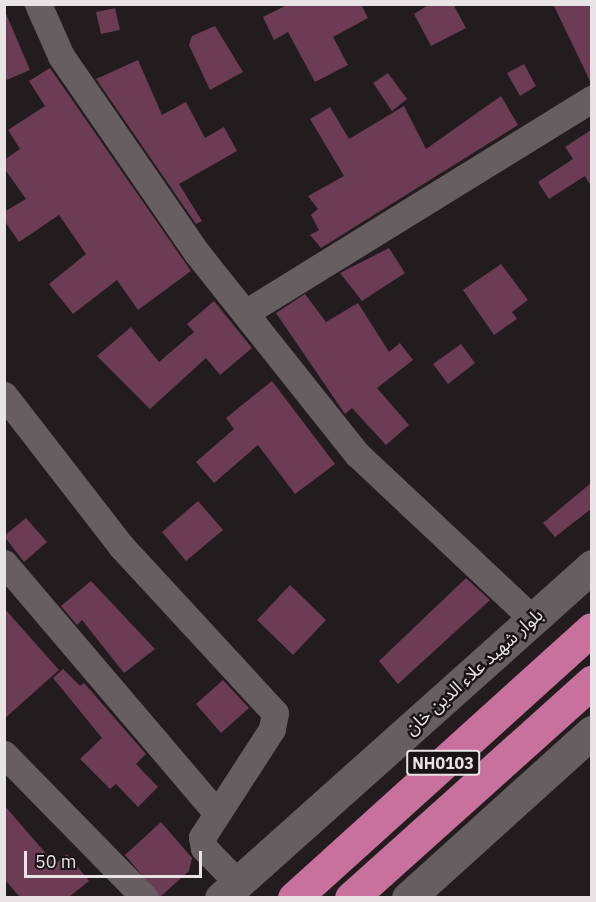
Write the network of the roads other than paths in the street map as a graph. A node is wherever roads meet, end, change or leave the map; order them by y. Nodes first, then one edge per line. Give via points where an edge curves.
1 (38, 4) edge
2 (591, 99) edge
3 (245, 313) junction
4 (4, 395) edge
5 (4, 563) edge
6 (591, 566) edge
7 (533, 619) junction
8 (591, 630) edge
9 (591, 682) edge
10 (591, 732) edge
11 (4, 754) edge
12 (216, 812) junction
13 (230, 890) edge
14 (145, 897) edge
15 (294, 897) edge
16 (351, 897) edge
17 (408, 897) edge

1 - 3 street via 61,56
2 - 3 street
3 - 7 street via 357,454
4 - 12 street via 121,546 275,713 269,734
5 - 12 street
6 - 7 street, بلوار شهید علاء الدین خان
7 - 13 street, بلوار شهید علاء الدین خان
8 - 15 highway, NH0103
9 - 16 highway, NH0103
10 - 17 street
11 - 14 street
12 - 13 street via 204,830 204,848

